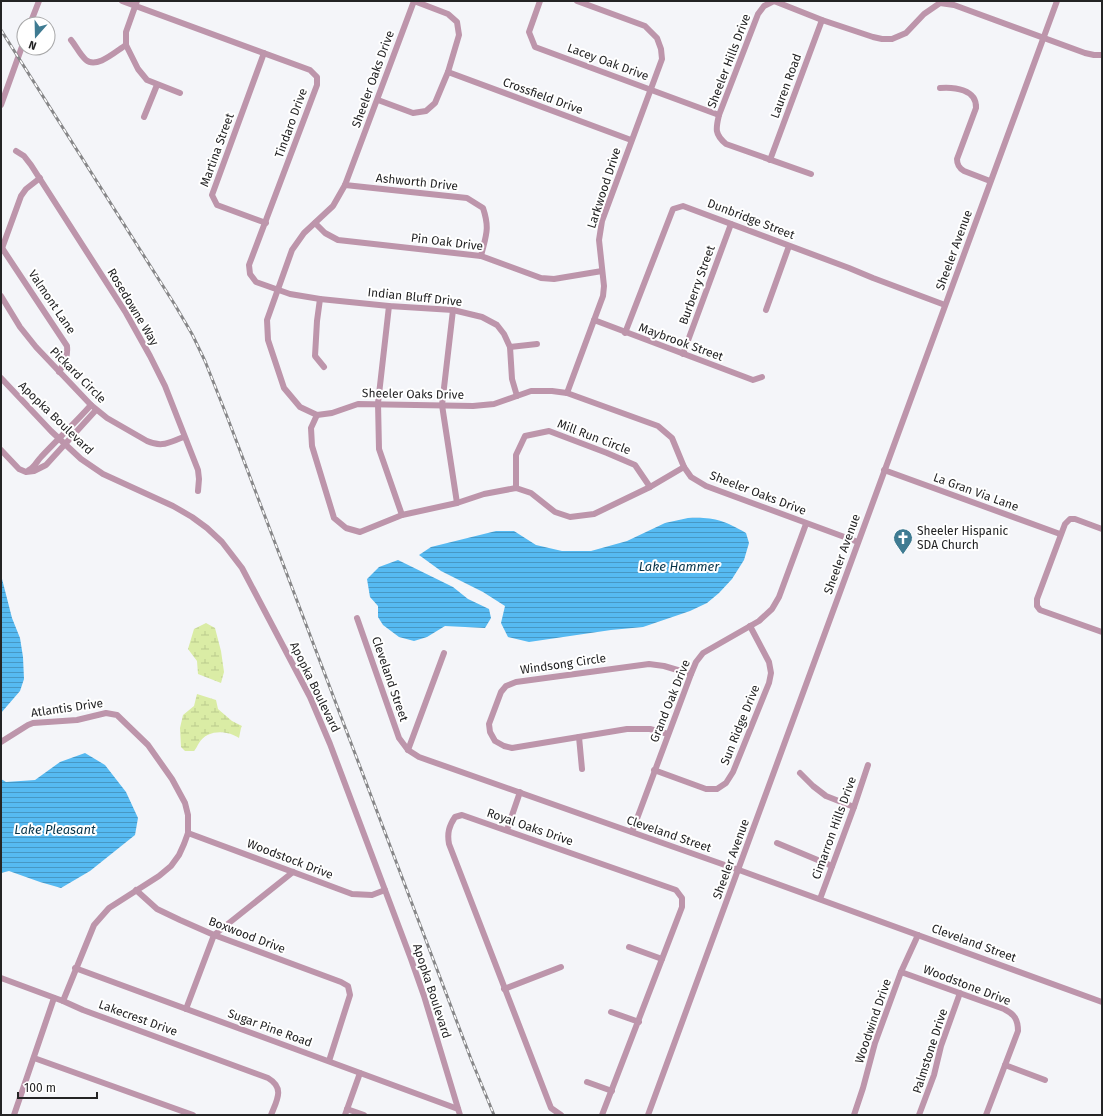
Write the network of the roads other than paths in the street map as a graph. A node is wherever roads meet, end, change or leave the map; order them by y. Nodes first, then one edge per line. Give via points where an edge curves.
1 (39, 1) edge
2 (122, 1) edge
3 (414, 1) edge
4 (540, 1) edge
5 (577, 1) edge
6 (1057, 1) edge
7 (136, 4) edge
8 (33, 16) edge
9 (822, 20) junction
10 (1043, 38) junction
11 (71, 40) dead end
12 (126, 45) junction
13 (264, 53) junction
14 (1102, 55) edge
15 (19, 56) edge
16 (448, 72) junction
17 (157, 85) junction
18 (940, 88) dead end
19 (651, 89) junction
20 (180, 93) dead end
21 (378, 100) junction
22 (1, 104) edge
23 (719, 115) junction
24 (144, 117) dead end
25 (631, 140) junction
26 (16, 151) dead end
27 (770, 160) junction
28 (811, 174) dead end
29 (40, 178) junction
30 (990, 181) junction
31 (345, 185) junction
32 (266, 223) junction
33 (315, 223) junction
34 (731, 224) junction
35 (789, 246) junction
36 (2, 249) edge
37 (481, 256) junction
38 (602, 271) junction
39 (279, 289) junction
40 (1, 296) edge
41 (320, 299) junction
42 (945, 305) junction
43 (389, 306) junction
44 (453, 310) junction
45 (766, 310) dead end
46 (594, 320) junction
47 (626, 333) junction
48 (537, 344) dead end
49 (510, 347) junction
50 (684, 354) junction
51 (324, 367) dead end
52 (59, 372) junction
53 (762, 377) dead end
54 (1, 378) edge
55 (567, 393) junction
56 (517, 396) junction
57 (378, 403) junction
58 (91, 405) junction
59 (442, 405) junction
60 (96, 410) junction
61 (317, 415) junction
62 (184, 437) junction
63 (59, 439) junction
64 (65, 445) junction
65 (1, 450) edge
66 (684, 467) junction
67 (884, 470) junction
68 (26, 472) junction
69 (650, 487) junction
70 (516, 488) junction
71 (198, 491) dead end
72 (457, 503) junction
73 (402, 515) junction
74 (806, 524) junction
75 (1102, 529) edge
76 (1060, 534) junction
77 (858, 542) junction
78 (357, 618) dead end
79 (750, 626) junction
80 (1102, 632) edge
81 (444, 653) dead end
82 (691, 674) junction
83 (668, 734) junction
84 (579, 737) junction
85 (1, 742) edge
86 (408, 750) junction
87 (868, 765) dead end
88 (582, 769) dead end
89 (654, 770) junction
90 (800, 773) dead end
91 (520, 792) junction
92 (854, 807) junction
93 (507, 830) junction
94 (632, 832) junction
95 (188, 833) junction
96 (777, 843) dead end
97 (832, 866) junction
98 (739, 870) junction
99 (293, 872) junction
100 (136, 890) junction
101 (385, 890) junction
102 (820, 899) junction
103 (214, 935) junction
104 (918, 935) junction
105 (629, 947) dead end
106 (662, 959) junction
107 (561, 967) dead end
108 (75, 968) junction
109 (902, 972) junction
110 (1, 978) edge
111 (504, 989) junction
112 (960, 993) junction
113 (54, 998) junction
114 (63, 1001) junction
115 (1102, 1002) edge
116 (186, 1009) junction
117 (611, 1012) dead end
118 (639, 1022) junction
119 (34, 1058) junction
120 (329, 1061) junction
121 (1005, 1065) junction
122 (360, 1072) junction
123 (1045, 1080) dead end
124 (587, 1082) dead end
125 (612, 1091) junction
126 (346, 1112) edge
127 (459, 1112) edge
128 (14, 1115) edge
129 (193, 1115) edge
130 (272, 1115) edge
131 (364, 1115) edge
132 (561, 1115) edge
133 (602, 1115) edge
134 (648, 1115) edge
135 (854, 1115) edge
136 (919, 1115) edge
137 (986, 1115) edge

1 - 8 street
2 - 7 street, Tindaro Drive
3 - 16 street via 448,14 457,22 459,35
3 - 21 street, Sheeler Oaks Drive
4 - 19 street, Lacey Oak Drive via 528,32 535,47
5 - 19 street, Larkwood Drive via 645,26 657,38 662,59
6 - 10 street, Sheeler Avenue
7 - 12 street via 126,32
7 - 13 street, Tindaro Drive
9 - 10 street, Sheeler Hills Drive via 873,37 892,39 906,34 924,14 940,4 954,5
9 - 23 street, Sheeler Hills Drive via 774,1 764,6 758,14
9 - 27 street, Lauren Road
10 - 14 street, Sheeler Hills Drive via 1085,53
10 - 30 street, Sheeler Avenue
11 - 12 street via 86,60 92,63 99,63
12 - 17 street via 138,70 147,80
13 - 32 street, Tindaro Drive via 310,70 317,77 317,85
13 - 32 street, Martina Street via 212,195 217,205
15 - 22 street
16 - 21 street via 435,103 426,111 413,113
16 - 25 street, Crossfield Drive
17 - 20 street
17 - 24 street
18 - 30 street via 956,88 974,98 976,108 957,164 960,169
19 - 23 street, Lacey Oak Drive
19 - 25 street, Larkwood Drive
21 - 31 street, Sheeler Oaks Drive
23 - 27 street, Sheeler Hills Drive via 716,127 719,138 726,144
25 - 38 street, Larkwood Drive via 602,221 599,240
26 - 29 street, Rosedowne Way via 24,156
27 - 28 street, Sheeler Hills Drive
29 - 36 street via 21,196
29 - 62 street, Rosedowne Way via 140,337 165,386
30 - 42 street, Sheeler Avenue
31 - 33 street, Sheeler Oaks Drive via 333,206
31 - 37 street, Ashworth Drive via 467,198 482,208 487,221
32 - 39 street, Tindaro Drive via 250,265 250,274 256,282
33 - 37 street, Pin Oak Drive via 325,233 338,240
33 - 39 street, Sheeler Oaks Drive via 292,250
34 - 35 street, Dunbridge Street
34 - 47 street, Dunbridge Street via 683,206 673,209
34 - 50 street, Burberry Street
35 - 42 street, Dunbridge Street
35 - 45 street
36 - 52 street, Valmont Lane via 67,346 68,354
37 - 38 street, Pin Oak Drive via 541,278 554,279
38 - 46 street, Larkwood Drive via 603,296
39 - 41 street, Indian Bluff Drive via 290,294
39 - 61 street, Sheeler Oaks Drive via 267,320 268,340 284,388 300,407
40 - 52 street, Pickard Circle via 20,327
41 - 43 street, Indian Bluff Drive
41 - 51 street via 314,356
42 - 67 street, Sheeler Avenue
43 - 44 street, Indian Bluff Drive
43 - 57 street
44 - 49 street, Indian Bluff Drive via 482,317 497,325
44 - 59 street
46 - 47 street, Maybrook Street
46 - 55 street, Larkwood Drive
47 - 50 street, Maybrook Street
48 - 49 street
49 - 56 street, Indian Bluff Drive via 512,379
50 - 53 street, Maybrook Street via 753,380
52 - 58 street, Pickard Circle
54 - 63 street, Apopka Boulevard
55 - 56 street, Sheeler Oaks Drive via 531,391
55 - 66 street, Sheeler Oaks Drive via 658,426 672,438
56 - 59 street, Sheeler Oaks Drive via 494,404
57 - 59 street, Sheeler Oaks Drive
57 - 61 street, Sheeler Oaks Drive via 358,404
57 - 73 street via 379,449
58 - 60 street, Pickard Circle
58 - 63 street
59 - 72 street
60 - 62 street, Pickard Circle via 156,445
60 - 64 street
61 - 73 street via 311,428 312,446 334,518 346,528 360,532
62 - 71 street, Rosedowne Way via 198,470
63 - 64 street, Apopka Boulevard
63 - 68 street
64 - 68 street via 46,465
64 - 101 street, Apopka Boulevard via 103,474 192,517 215,535 235,557 316,709
65 - 68 street
66 - 69 street
66 - 74 street, Sheeler Oaks Drive via 691,477 706,486
67 - 76 street, La Gran Via Lane
67 - 77 street, Sheeler Avenue
69 - 70 street via 594,514 570,517 555,512 531,493
69 - 70 street, Mill Run Circle via 635,465 549,431 525,436 516,455
70 - 72 street via 484,494
72 - 73 street
74 - 77 street, Sheeler Oaks Drive
74 - 79 street, Grand Oak Drive via 779,597 768,613
75 - 76 street via 1070,519
76 - 80 street via 1037,599 1037,606 1040,610
77 - 98 street, Sheeler Avenue
78 - 86 street, Cleveland Street via 399,738
79 - 82 street, Grand Oak Drive via 703,653
79 - 89 street, Sun Ridge Drive via 769,662 771,673 733,772 726,783 717,789 706,789
81 - 86 street
82 - 83 street, Grand Oak Drive
82 - 84 street, Windsong Circle via 650,664 516,682 506,686 501,692 489,724 495,741 512,748
83 - 84 street, Windsong Circle via 639,728
83 - 89 street, Grand Oak Drive
84 - 88 street
85 - 95 street, Atlantis Drive via 33,723 115,714 148,745 176,784 188,815
86 - 91 street, Cleveland Street via 419,757
87 - 92 street, Cimarron Hills Drive
89 - 94 street, Grand Oak Drive
90 - 92 street via 826,796
91 - 93 street
91 - 94 street, Cleveland Street
92 - 97 street, Cimarron Hills Drive
93 - 106 street, Royal Oaks Drive via 676,890 682,898 682,907
93 - 111 street, Royal Oaks Drive via 462,815 455,817 447,835
94 - 98 street, Cleveland Street
95 - 99 street, Woodstock Drive
95 - 100 street, Atlantis Drive via 179,855 171,866
96 - 97 street
97 - 102 street, Cimarron Hills Drive
98 - 102 street, Cleveland Street
98 - 134 street, Sheeler Avenue
99 - 101 street, Woodstock Drive via 352,894 365,896
99 - 103 street
100 - 103 street, Boxwood Drive via 158,909
100 - 108 street, Atlantis Drive via 109,908 94,925
101 - 127 street, Apopka Boulevard via 424,996
102 - 104 street, Cleveland Street
103 - 116 street
103 - 120 street, Boxwood Drive via 348,986 350,995
104 - 109 street, Woodwind Drive
104 - 115 street, Cleveland Street
105 - 106 street
106 - 118 street, Royal Oaks Drive
107 - 111 street
108 - 114 street, Atlantis Drive
108 - 116 street, Sugar Pine Road
109 - 112 street, Woodstone Drive
109 - 135 street, Woodwind Drive via 875,1043
110 - 113 street, Lakecrest Drive
111 - 132 street, Royal Oaks Drive via 550,1108
112 - 121 street, Woodstone Drive via 1004,1009 1015,1016 1018,1031
112 - 136 street, Palmstone Drive
113 - 114 street, Lakecrest Drive
113 - 119 street
114 - 130 street, Lakecrest Drive via 276,1082 278,1097
116 - 120 street, Sugar Pine Road
117 - 118 street
118 - 125 street, Royal Oaks Drive
119 - 128 street
119 - 129 street
120 - 122 street, Sugar Pine Road
121 - 123 street
121 - 137 street, Woodstone Drive
122 - 126 street
122 - 127 street, Sugar Pine Road
124 - 125 street
125 - 133 street, Royal Oaks Drive
126 - 131 street

